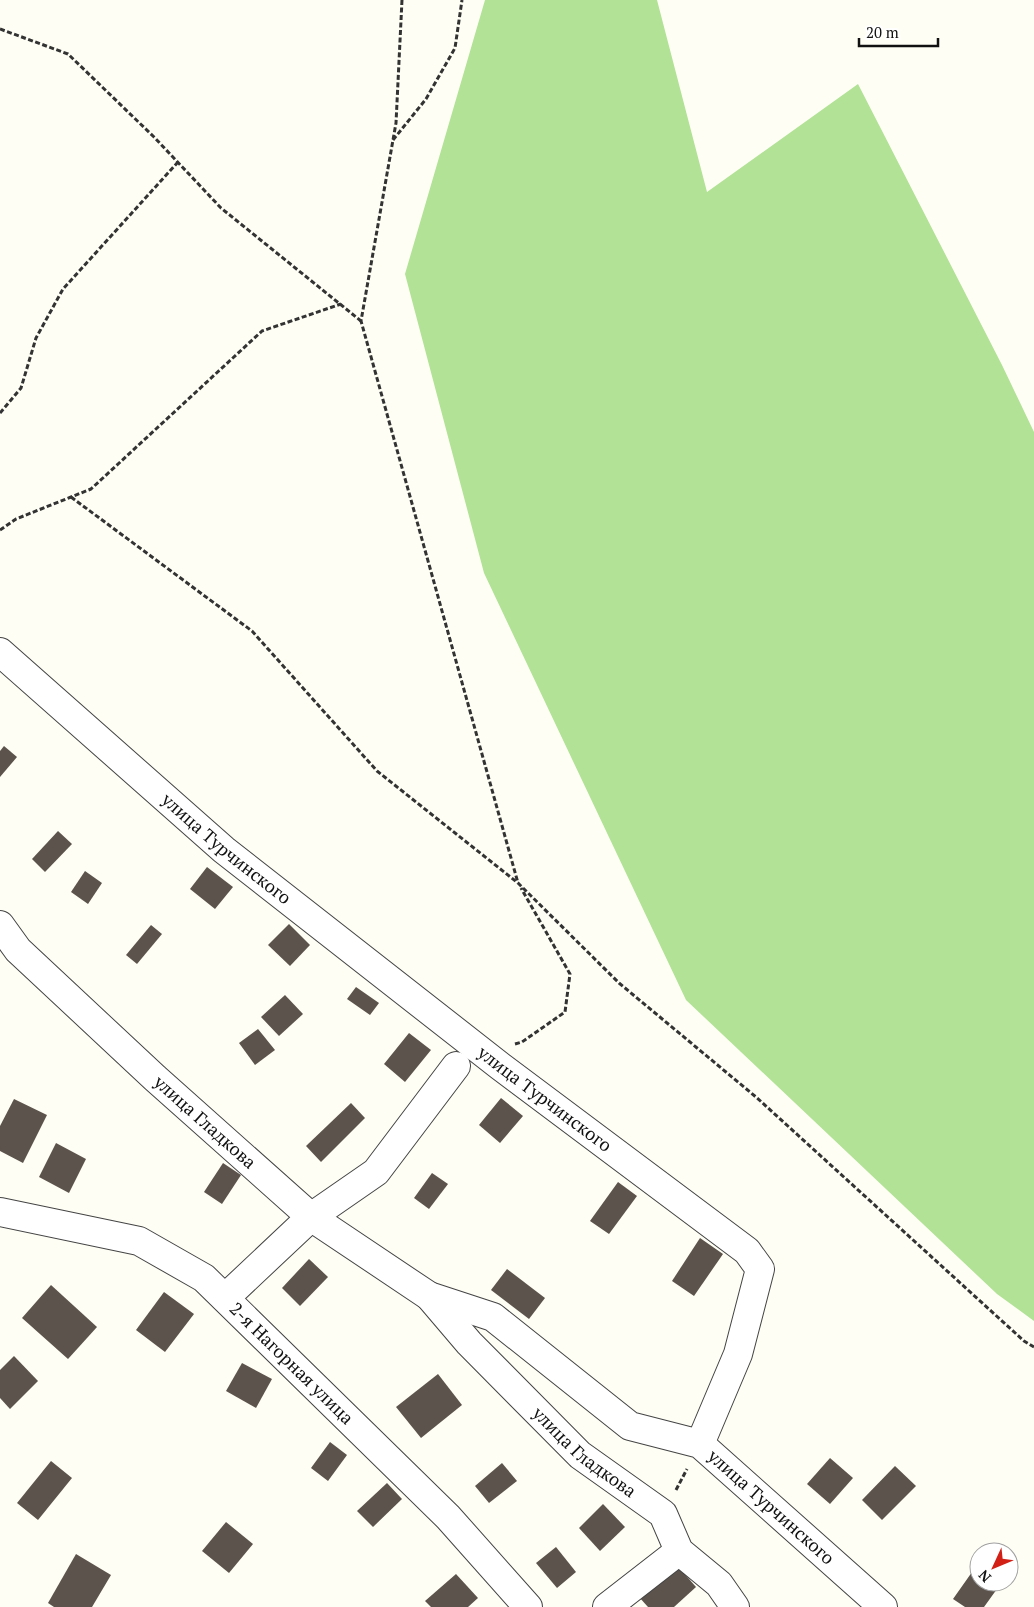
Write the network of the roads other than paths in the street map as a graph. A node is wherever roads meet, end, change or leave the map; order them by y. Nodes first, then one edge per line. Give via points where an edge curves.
1 (0, 652) edge
2 (0, 925) edge
3 (456, 1066) dead end
4 (0, 1212) edge
5 (311, 1217) junction
6 (429, 1296) junction
7 (225, 1298) junction
8 (700, 1444) junction
9 (680, 1550) junction
10 (528, 1607) edge
11 (607, 1607) edge
12 (735, 1607) edge
13 (883, 1607) edge

1 - 8 street, улица Турчинского via 224,850 486,1055 747,1251 760,1269 738,1354
2 - 5 street, улица Гладкова via 25,957
3 - 5 street via 376,1172
4 - 7 street, 2-я Нагорная улица via 139,1241 204,1278
5 - 6 street, улица Гладкова
5 - 7 street
6 - 8 street, улица Гладкова via 493,1317 630,1426
6 - 9 street, улица Гладкова via 469,1343 580,1454 663,1514
7 - 10 street, 2-я Нагорная улица via 448,1517
8 - 13 street, улица Турчинского
9 - 11 street
9 - 12 street, улица Гладкова via 719,1584

